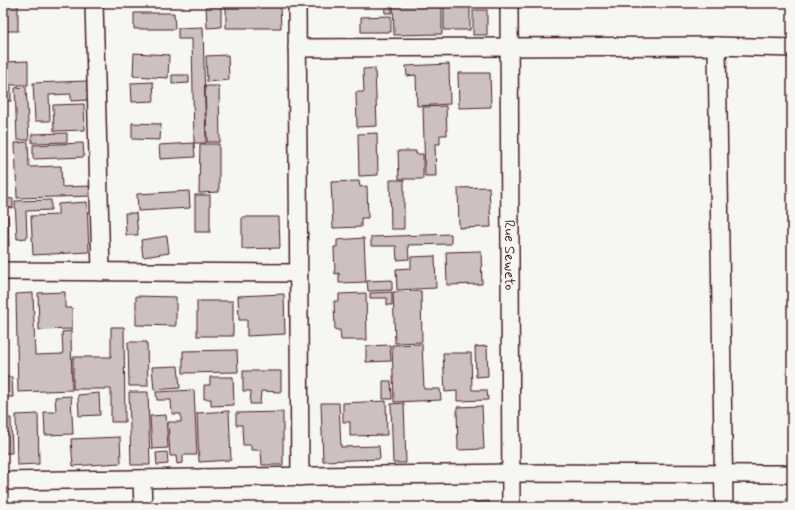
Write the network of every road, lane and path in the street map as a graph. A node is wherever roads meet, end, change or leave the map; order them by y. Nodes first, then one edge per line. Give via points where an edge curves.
1 (94, 3) edge
2 (297, 3) edge
3 (509, 3) edge
4 (716, 46) junction
5 (297, 48) junction
6 (509, 48) junction
7 (792, 48) edge
8 (3, 271) edge
9 (101, 272) junction
10 (298, 272) junction
11 (511, 473) junction
12 (724, 473) junction
13 (792, 474) edge
14 (300, 477) junction
15 (142, 479) junction
16 (3, 481) edge
17 (143, 507) edge
18 (511, 507) edge
19 (724, 507) edge

1 - 9 street
2 - 5 street
3 - 6 street, Rue Seweto
4 - 6 street
4 - 7 street
4 - 12 street
5 - 6 street
5 - 10 street
6 - 11 street, Rue Seweto
8 - 9 street
9 - 10 street
10 - 14 street
11 - 12 street
11 - 14 street
11 - 18 street, Rue Seweto
12 - 13 street
12 - 19 street
14 - 15 street
15 - 16 street
15 - 17 street

